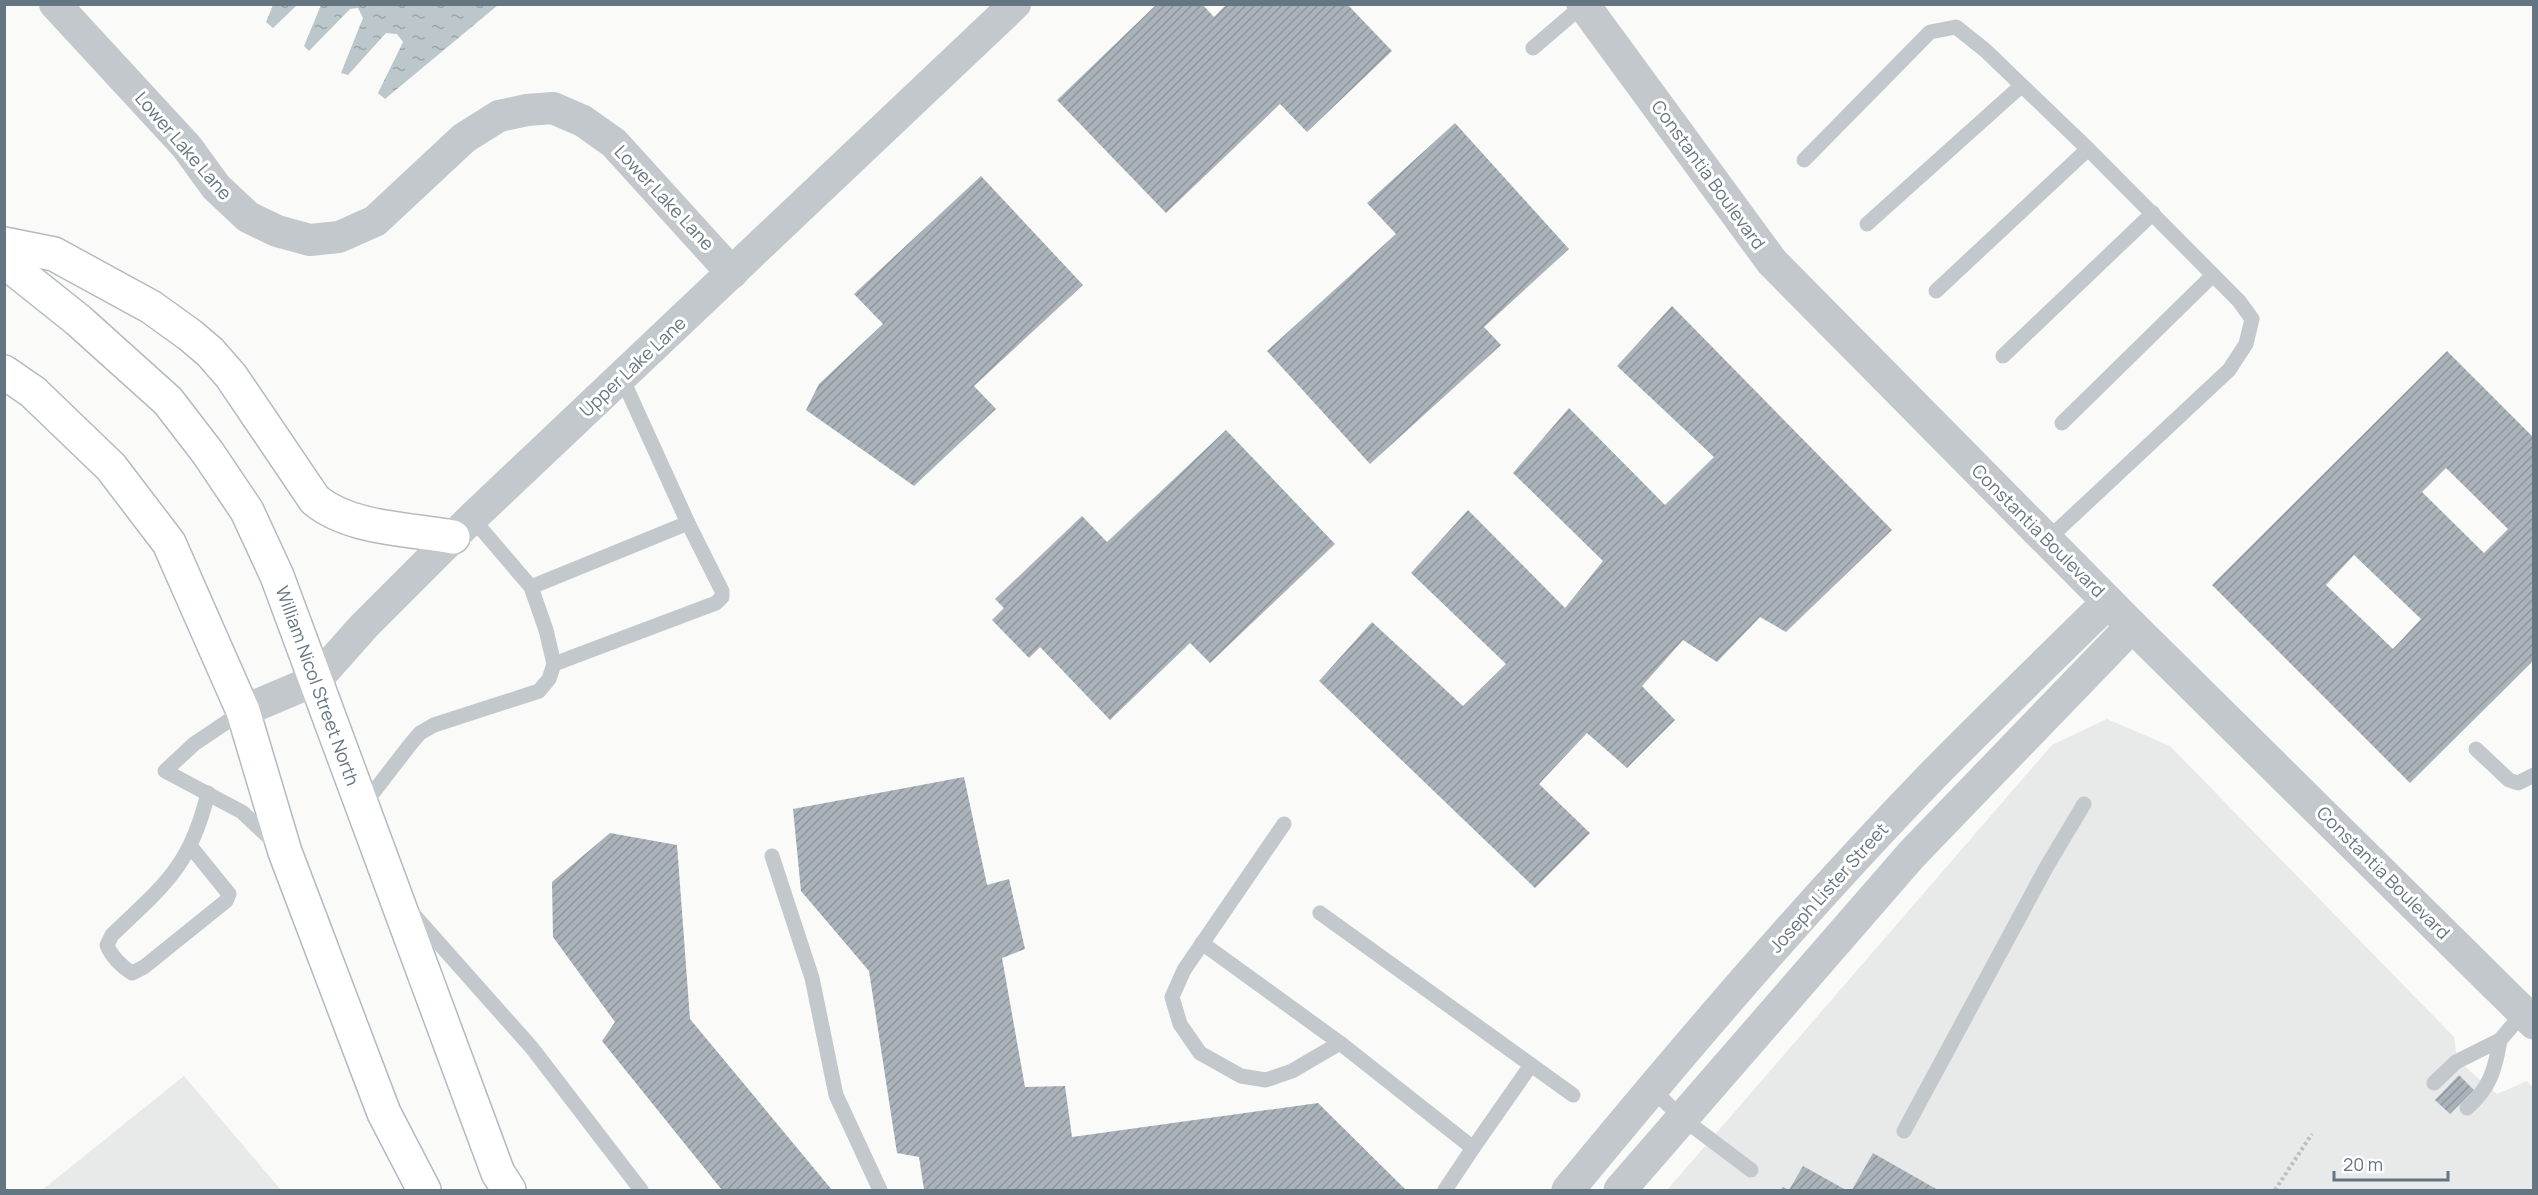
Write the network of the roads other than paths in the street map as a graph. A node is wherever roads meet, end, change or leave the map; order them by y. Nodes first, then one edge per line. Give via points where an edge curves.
1 (55, 4) edge
2 (1015, 4) edge
3 (1583, 5) edge
4 (1533, 48) dead end
5 (2021, 86) junction
6 (2088, 149) junction
7 (1804, 160) dead end
8 (2153, 213) junction
9 (1867, 224) dead end
10 (4, 244) edge
11 (4, 261) edge
12 (732, 273) junction
13 (2213, 275) junction
14 (1936, 291) dead end
15 (2003, 356) dead end
16 (4, 372) edge
17 (622, 378) junction
18 (2062, 423) dead end
19 (688, 524) junction
20 (463, 527) junction
21 (2047, 540) junction
22 (531, 587) junction
23 (2108, 602) junction
24 (2132, 626) junction
25 (554, 664) junction
26 (316, 680) junction
27 (243, 711) junction
28 (2476, 749) dead end
29 (2534, 775) edge
30 (208, 793) junction
31 (2084, 804) dead end
32 (362, 807) junction
33 (1284, 824) dead end
34 (191, 847) junction
35 (285, 852) junction
36 (772, 856) dead end
37 (397, 896) junction
38 (1320, 913) dead end
39 (1202, 944) junction
40 (2530, 1012) edge
41 (2500, 1041) junction
42 (1340, 1043) junction
43 (1531, 1065) junction
44 (2434, 1083) dead end
45 (1652, 1089) junction
46 (1574, 1095) dead end
47 (2467, 1108) dead end
48 (1682, 1118) junction
49 (1904, 1131) dead end
50 (1473, 1148) junction
51 (1751, 1170) dead end
52 (424, 1191) edge
53 (509, 1191) edge
54 (641, 1191) edge
55 (880, 1191) edge
56 (1445, 1191) edge
57 (1568, 1191) edge
58 (1620, 1191) edge

1 - 12 street, Lower Lake Lane via 188,147 216,188 248,217 277,231 310,240 339,237 375,221 464,138 499,116 553,108 583,121 614,143
2 - 12 street, Upper Lake Lane
3 - 4 lane
3 - 21 street, Constantia Boulevard via 1772,262
5 - 6 lane
5 - 7 lane via 1956,27 1930,32
5 - 9 lane
6 - 8 lane
6 - 14 lane
8 - 13 lane
8 - 15 lane
10 - 20 main road via 54,254 151,307 197,341 231,376 315,500 327,510 357,521
11 - 26 main road, William Nicol Street North via 78,320 168,401 208,453 247,511 277,576
12 - 17 street, Upper Lake Lane
13 - 18 lane
13 - 21 lane via 2252,320 2246,344 2229,370
16 - 27 main road via 33,392 111,467 169,543
17 - 19 lane
17 - 20 street, Upper Lake Lane
19 - 22 lane
19 - 25 lane via 722,591 719,602
20 - 22 lane
20 - 26 street, Upper Lake Lane
21 - 23 street, Constantia Boulevard
22 - 25 lane
23 - 24 street, Constantia Boulevard
23 - 45 street, Joseph Lister Street via 1905,805
24 - 40 street, Constantia Boulevard
24 - 48 street via 1912,854
25 - 32 lane via 549,680 539,691 434,724 420,733
26 - 27 street, Upper Lake Lane
26 - 32 main road, William Nicol Street North
27 - 30 lane via 194,744 165,771
27 - 35 main road
28 - 29 lane via 2509,780 2518,783
30 - 34 lane
30 - 35 lane via 242,812
31 - 49 lane
32 - 37 main road, William Nicol Street North
33 - 39 lane
34 - 34 lane via 169,880 112,935 107,945 132,973 144,968 226,901 229,894
35 - 52 main road via 384,1113
36 - 55 lane via 812,978 836,1095
37 - 53 main road, William Nicol Street North via 498,1173
37 - 54 lane via 532,1048
38 - 43 lane
39 - 42 lane
39 - 42 lane via 1172,997 1180,1023 1200,1053 1241,1077 1266,1080 1292,1071
40 - 41 lane
41 - 44 lane via 2456,1062
41 - 47 lane via 2491,1079
42 - 50 lane
43 - 46 lane
43 - 50 lane
45 - 48 lane
45 - 57 street, Joseph Lister Street
48 - 51 lane
48 - 58 street
50 - 56 lane

